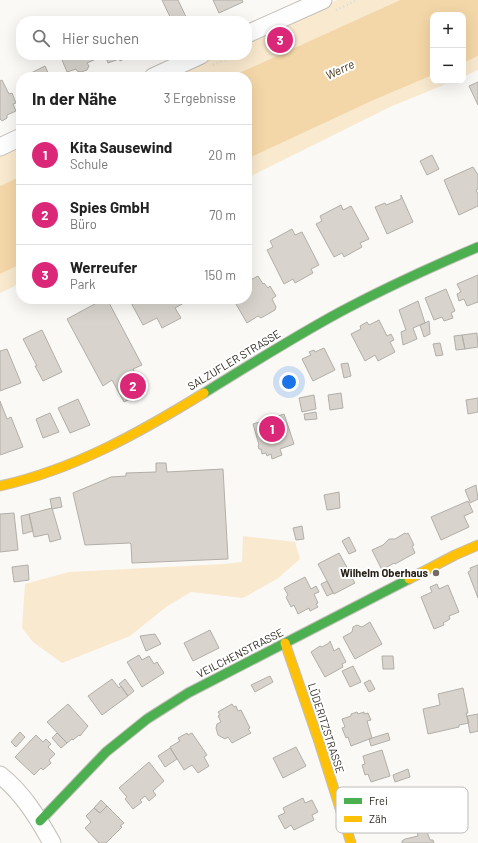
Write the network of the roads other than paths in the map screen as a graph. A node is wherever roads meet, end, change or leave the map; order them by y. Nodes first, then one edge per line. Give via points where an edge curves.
1 (323, 0) edge
2 (252, 32) edge
3 (190, 60) edge
4 (164, 72) edge
5 (16, 140) edge
6 (0, 147) edge
7 (478, 247) edge
8 (0, 486) edge
9 (478, 545) edge
10 (285, 643) junction
11 (0, 775) edge
12 (336, 796) edge
13 (40, 821) junction
14 (348, 833) edge
15 (52, 843) edge
16 (351, 843) edge

1 - 2 street
3 - 4 street
5 - 6 street
7 - 8 street, SALZUFLER STRASSE via 356,303 158,421 87,458 52,472
9 - 10 street, VEILCHENSTRASSE
10 - 12 street, LÜDERITZSTRASSE
10 - 13 street, VEILCHENSTRASSE via 188,693 147,719 106,752
11 - 13 street via 25,800
13 - 15 street
14 - 16 street, LÜDERITZSTRASSE

